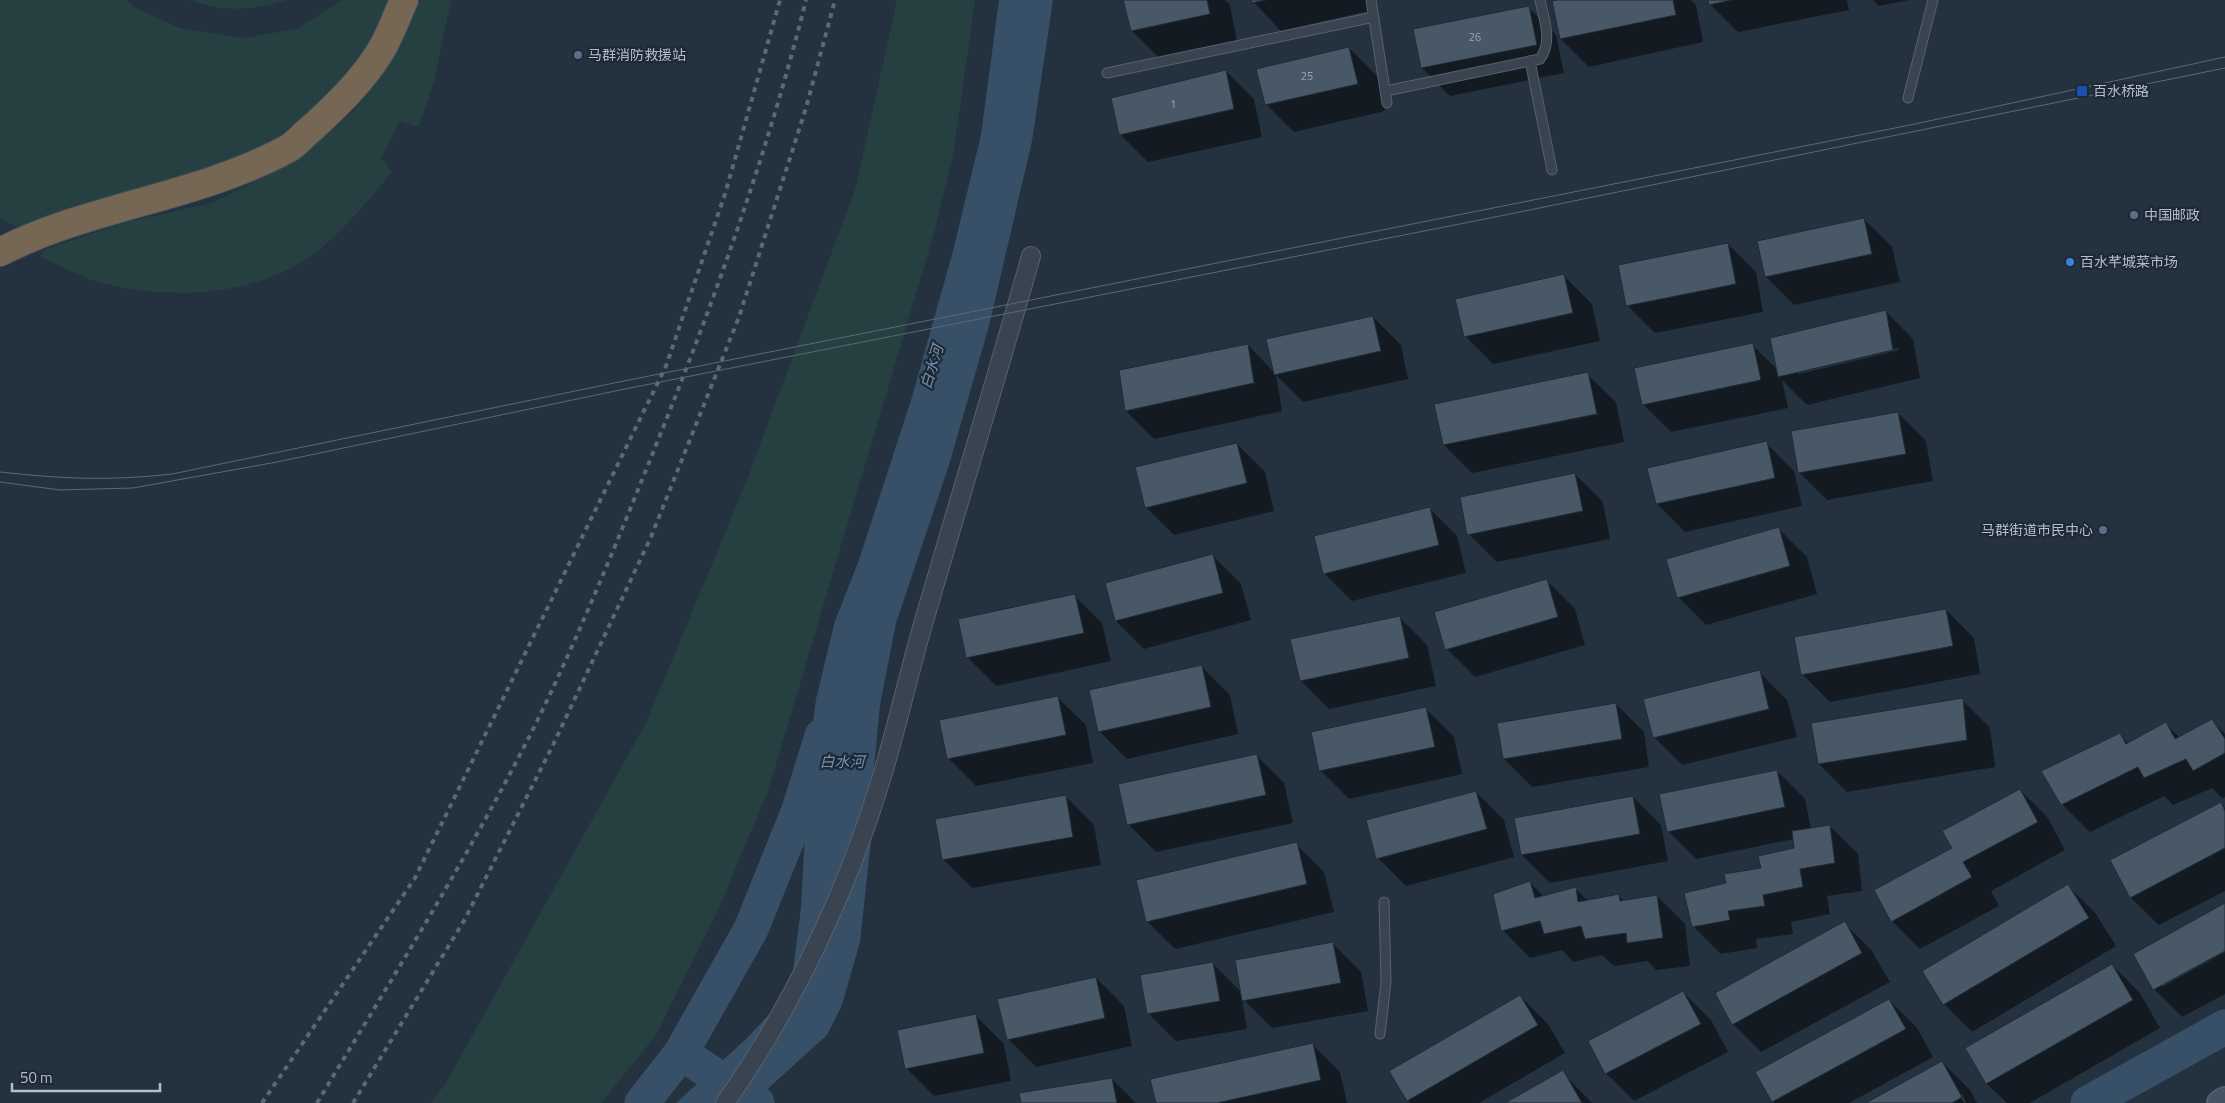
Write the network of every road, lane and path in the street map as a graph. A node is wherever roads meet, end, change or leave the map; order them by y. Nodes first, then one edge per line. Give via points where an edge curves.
1 (404, 0) edge
2 (1371, 0) edge
3 (1540, 0) edge
4 (1933, 0) edge
5 (1374, 17) junction
6 (1530, 61) junction
7 (1107, 73) dead end
8 (1386, 92) junction
9 (1908, 98) dead end
10 (1387, 103) dead end
11 (1552, 170) dead end
12 (0, 252) edge
13 (1031, 256) dead end
14 (1384, 902) dead end
15 (1380, 1034) dead end
16 (2225, 1100) edge
17 (726, 1102) edge
18 (2220, 1103) edge

1 - 12 highway via 378,54 340,102 291,147 237,172 32,236
2 - 5 lane
3 - 6 lane via 1548,38 1546,52 1540,59
4 - 9 lane
5 - 7 lane
5 - 8 lane
6 - 8 lane
6 - 11 lane
8 - 10 lane
13 - 17 street via 912,660 882,777 835,905 774,1027
14 - 15 lane via 1386,982
16 - 18 street

